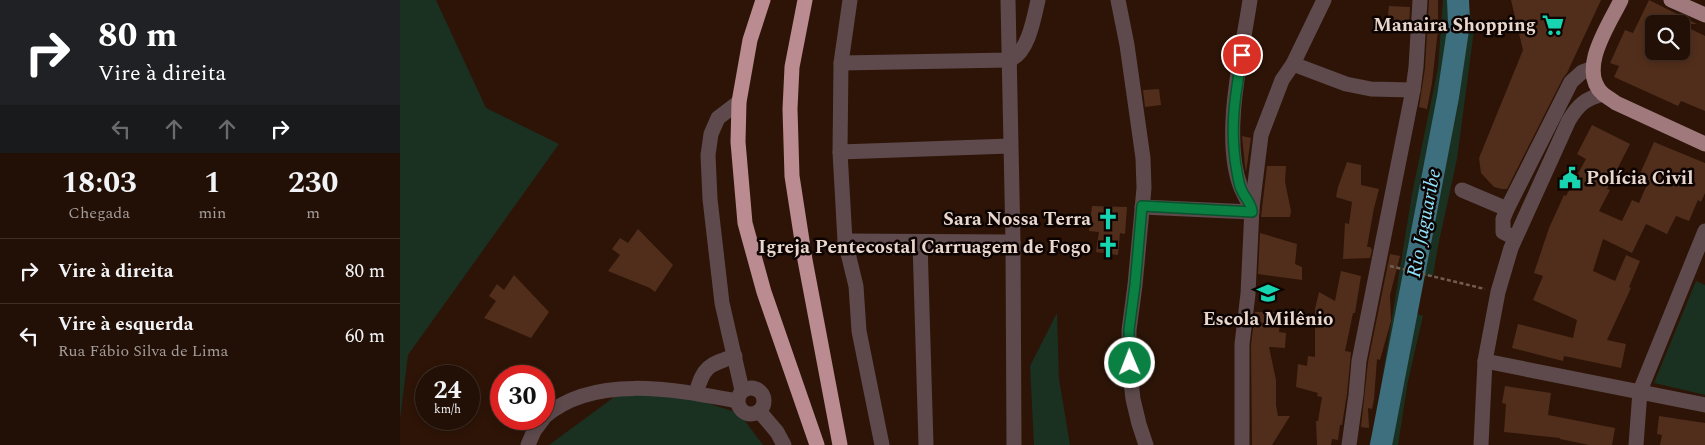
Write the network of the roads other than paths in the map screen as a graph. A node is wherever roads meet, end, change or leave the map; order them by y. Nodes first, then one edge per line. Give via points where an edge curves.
1 (763, 0) edge
2 (805, 0) edge
3 (850, 0) edge
4 (1008, 0) edge
5 (1038, 0) edge
6 (1118, 0) edge
7 (1250, 0) edge
8 (1324, 0) edge
9 (1420, 0) edge
10 (1621, 0) edge
11 (1671, 0) edge
12 (1705, 15) edge
13 (1009, 60) junction
14 (841, 63) junction
15 (1293, 64) junction
16 (1593, 68) junction
17 (1413, 90) junction
18 (1603, 94) junction
19 (739, 102) junction
20 (1705, 144) edge
21 (1010, 146) junction
22 (840, 152) junction
23 (1462, 190) dead end
24 (1142, 206) junction
25 (1507, 209) junction
26 (1252, 210) junction
27 (1705, 231) edge
28 (1515, 238) junction
29 (845, 241) junction
30 (920, 242) junction
31 (1013, 242) junction
32 (734, 356) junction
33 (1485, 361) junction
34 (1640, 391) junction
35 (696, 393) junction
36 (740, 395) junction
37 (1705, 405) edge
38 (555, 409) edge
39 (759, 411) junction
40 (534, 430) edge
41 (528, 445) edge
42 (784, 445) edge
43 (817, 445) edge
44 (840, 445) edge
45 (882, 445) edge
46 (926, 445) edge
47 (1014, 445) edge
48 (1146, 445) edge
49 (1242, 445) edge
50 (1349, 445) edge
51 (1481, 445) edge
52 (1636, 445) edge

1 - 19 highway via 750,40
2 - 44 highway via 792,67 792,176
3 - 14 street
4 - 13 street
5 - 13 street via 1023,48
6 - 24 street via 1143,158
7 - 26 street via 1233,110 1232,139 1239,181
8 - 15 street
9 - 17 street
10 - 16 main road via 1596,50
11 - 12 main road
13 - 14 street
13 - 21 street
14 - 22 street
15 - 17 street via 1346,84 1371,89
15 - 26 street via 1282,80 1261,135
16 - 18 main road via 1596,84
16 - 25 street via 1582,72 1571,82
17 - 50 street via 1360,353
18 - 20 main road
18 - 28 street via 1585,100 1576,109
19 - 32 street via 718,118 711,134 708,155 722,303
19 - 43 highway via 738,142 745,224 764,292
21 - 22 street
21 - 31 street
22 - 29 street
23 - 25 street
24 - 26 street
24 - 48 street via 1129,338 1133,399
25 - 28 street via 1503,219 1504,232
26 - 49 street via 1241,369
27 - 34 street
28 - 33 street via 1498,292
29 - 30 street
29 - 45 street via 856,286 860,332
30 - 31 street
30 - 46 street
31 - 47 street
32 - 35 street via 708,368 702,374
32 - 36 street
33 - 34 street
33 - 51 street
34 - 37 street
34 - 52 street
35 - 36 street
35 - 38 street via 644,388 612,390 583,396
36 - 39 street via 742,410 748,414
36 - 39 street via 749,387 757,388 764,401
39 - 42 street
40 - 41 street

